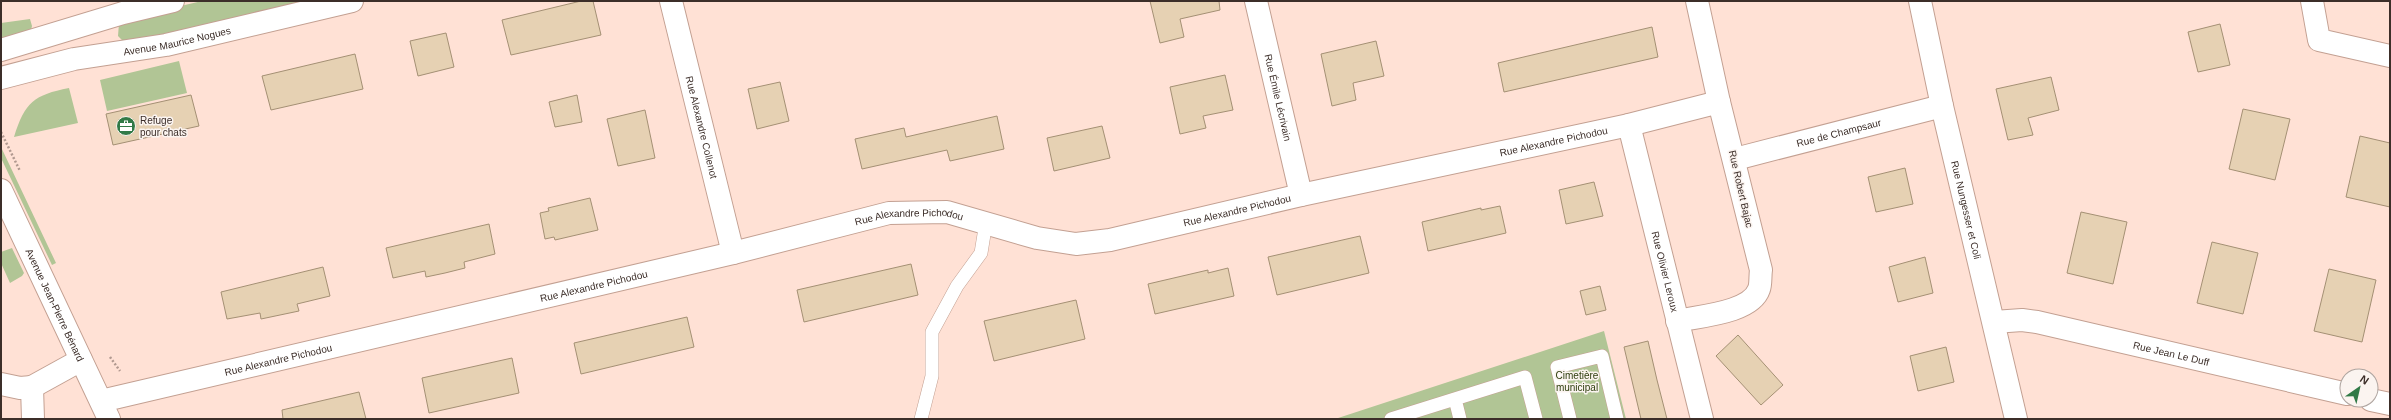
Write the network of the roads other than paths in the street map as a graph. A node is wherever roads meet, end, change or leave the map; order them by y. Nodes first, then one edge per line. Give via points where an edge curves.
1 (173, 1) edge
2 (352, 1) edge
3 (671, 1) edge
4 (1256, 1) edge
5 (1697, 1) edge
6 (1920, 1) edge
7 (2312, 1) edge
8 (1, 50) edge
9 (2390, 56) edge
10 (1, 78) edge
11 (1719, 102) junction
12 (1942, 106) junction
13 (1629, 125) junction
14 (1735, 158) junction
15 (1, 190) edge
16 (1300, 195) junction
17 (986, 222) junction
18 (733, 253) junction
19 (1677, 321) junction
20 (1994, 322) junction
21 (81, 360) junction
22 (1, 384) edge
23 (32, 387) junction
24 (2339, 392) edge
25 (1455, 399) junction
26 (2379, 402) edge
27 (2390, 404) edge
28 (105, 410) edge
29 (33, 419) edge
30 (921, 419) edge
31 (1391, 419) edge
32 (1460, 419) edge
33 (1536, 419) edge
34 (1570, 419) edge
35 (1617, 419) edge
36 (1702, 419) edge
37 (2016, 419) edge

1 - 8 street via 123,13
2 - 10 street, Avenue Maurice Nogues via 166,45 74,59
3 - 18 street, Rue Alexandre Collenot
4 - 16 street, Rue Émile Lécrivain
5 - 11 street, Rue Robert Bajac
6 - 12 street, Rue Nungesser et Coli
7 - 9 street via 2319,40
11 - 13 street, Rue Alexandre Pichodou
11 - 14 street, Rue Robert Bajac
12 - 14 street, Rue de Champsaur
12 - 20 street, Rue Nungesser et Coli
13 - 16 street, Rue Alexandre Pichodou
13 - 19 street, Rue Olivier Leroux
14 - 19 street, Rue Robert Bajac via 1761,270 1759,290 1740,308
15 - 21 street, Avenue Jean-Pierre Bénard
16 - 17 street, Rue Alexandre Pichodou via 1110,240 1076,244 1037,238
17 - 18 street, Rue Alexandre Pichodou via 947,212 889,213
17 - 30 lane via 981,253 957,286 932,332 932,376
18 - 28 street, Rue Alexandre Pichodou
19 - 36 street, Rue Olivier Leroux
20 - 24 street, Rue Jean Le Duff via 2037,322
20 - 37 street, Rue Nungesser et Coli
21 - 23 street
21 - 28 street, Avenue Jean-Pierre Bénard
22 - 23 street via 20,388
23 - 29 street
25 - 31 lane
25 - 32 lane
25 - 33 lane via 1525,377
26 - 27 street
34 - 35 lane via 1557,368 1602,356

